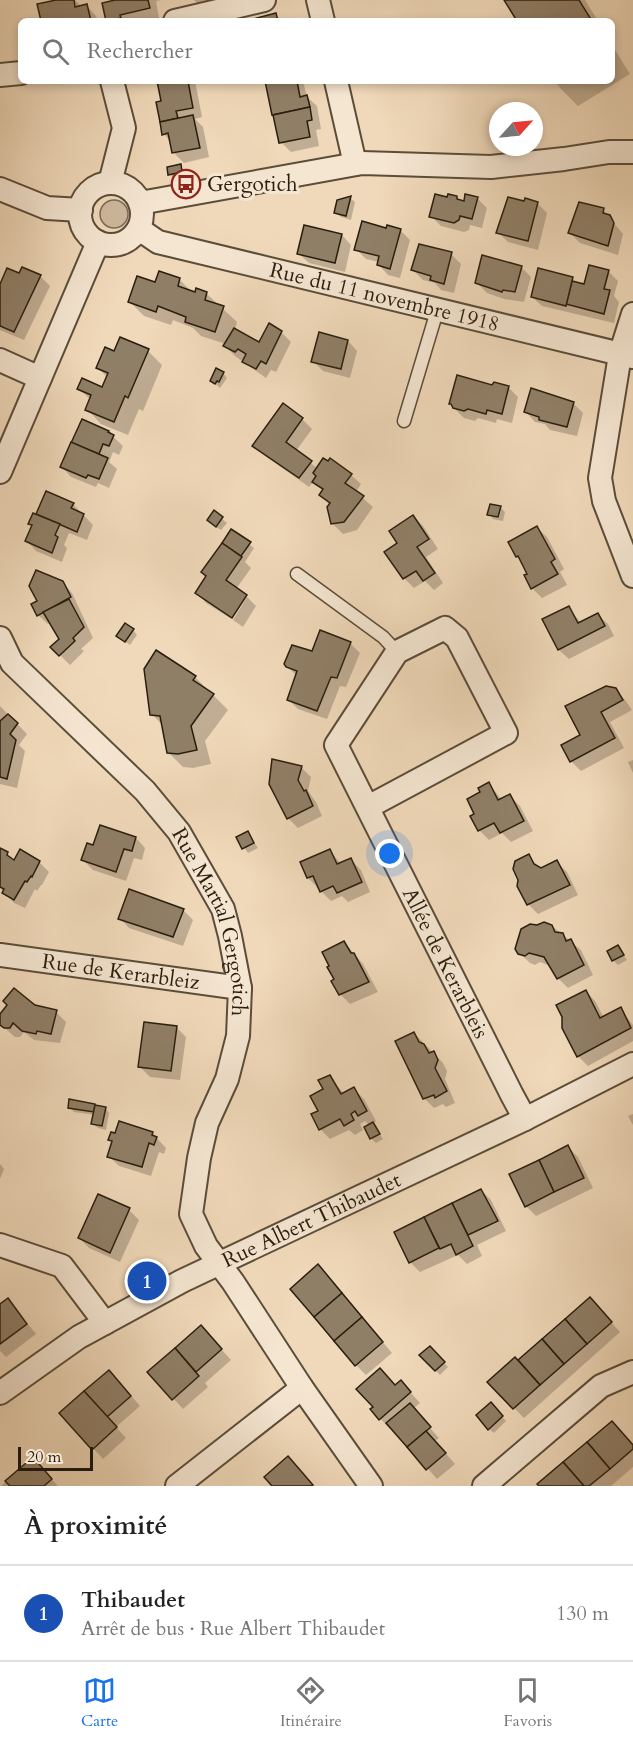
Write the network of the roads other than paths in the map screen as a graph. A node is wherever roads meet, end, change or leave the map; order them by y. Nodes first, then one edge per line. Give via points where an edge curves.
1 (264, 0) edge
2 (318, 0) edge
3 (188, 18) edge
4 (322, 18) edge
5 (18, 73) edge
6 (0, 75) edge
7 (113, 84) edge
8 (337, 84) edge
9 (633, 152) edge
10 (355, 164) junction
11 (110, 183) junction
12 (0, 189) edge
13 (140, 203) junction
14 (81, 210) junction
15 (139, 229) junction
16 (98, 242) junction
17 (437, 310) junction
18 (633, 314) edge
19 (627, 356) edge
20 (0, 360) edge
21 (40, 378) junction
22 (404, 421) dead end
23 (0, 472) edge
24 (297, 574) dead end
25 (633, 576) edge
26 (0, 638) edge
27 (397, 652) junction
28 (368, 807) junction
29 (0, 955) edge
30 (240, 988) junction
31 (633, 1064) edge
32 (525, 1119) junction
33 (0, 1245) edge
34 (221, 1264) junction
35 (105, 1323) junction
36 (633, 1372) edge
37 (302, 1388) junction
38 (0, 1393) edge
39 (177, 1486) edge
40 (371, 1486) edge
41 (484, 1486) edge

1 - 3 street
2 - 4 street
5 - 6 street
7 - 11 street via 124,128
8 - 10 street
9 - 10 street via 491,166
10 - 13 street
11 - 13 street via 131,190
11 - 14 street via 91,191
12 - 14 street via 47,208
13 - 15 street
14 - 16 street via 85,230
15 - 16 street via 123,243
15 - 17 street, Rue du 11 novembre 1918 via 158,242
16 - 21 street
17 - 19 street, Rue du 11 novembre 1918
17 - 22 lane
18 - 19 street
19 - 25 street via 600,478 604,501
20 - 21 street
21 - 23 street
24 - 27 lane via 383,637
26 - 30 street, Rue Martial Gergotich via 12,663 146,791 179,832 223,909
27 - 28 street, Allée de Kerarbleis via 336,745
27 - 28 street via 445,628 457,638 506,733
28 - 32 street, Allée de Kerarbleis
29 - 30 street, Rue de Kerarbleiz
30 - 34 street, Rue Martial Gergotich via 238,1036 227,1079 207,1123 191,1214 206,1246
31 - 32 street, Rue Albert Thibaudet
32 - 34 street, Rue Albert Thibaudet
33 - 35 street via 62,1266
34 - 35 street, Rue Albert Thibaudet
34 - 37 street, Rue Martial Gergotich
35 - 38 street, Rue Albert Thibaudet
36 - 41 street via 600,1386
37 - 39 street
37 - 40 street, Rue Martial Gergotich

